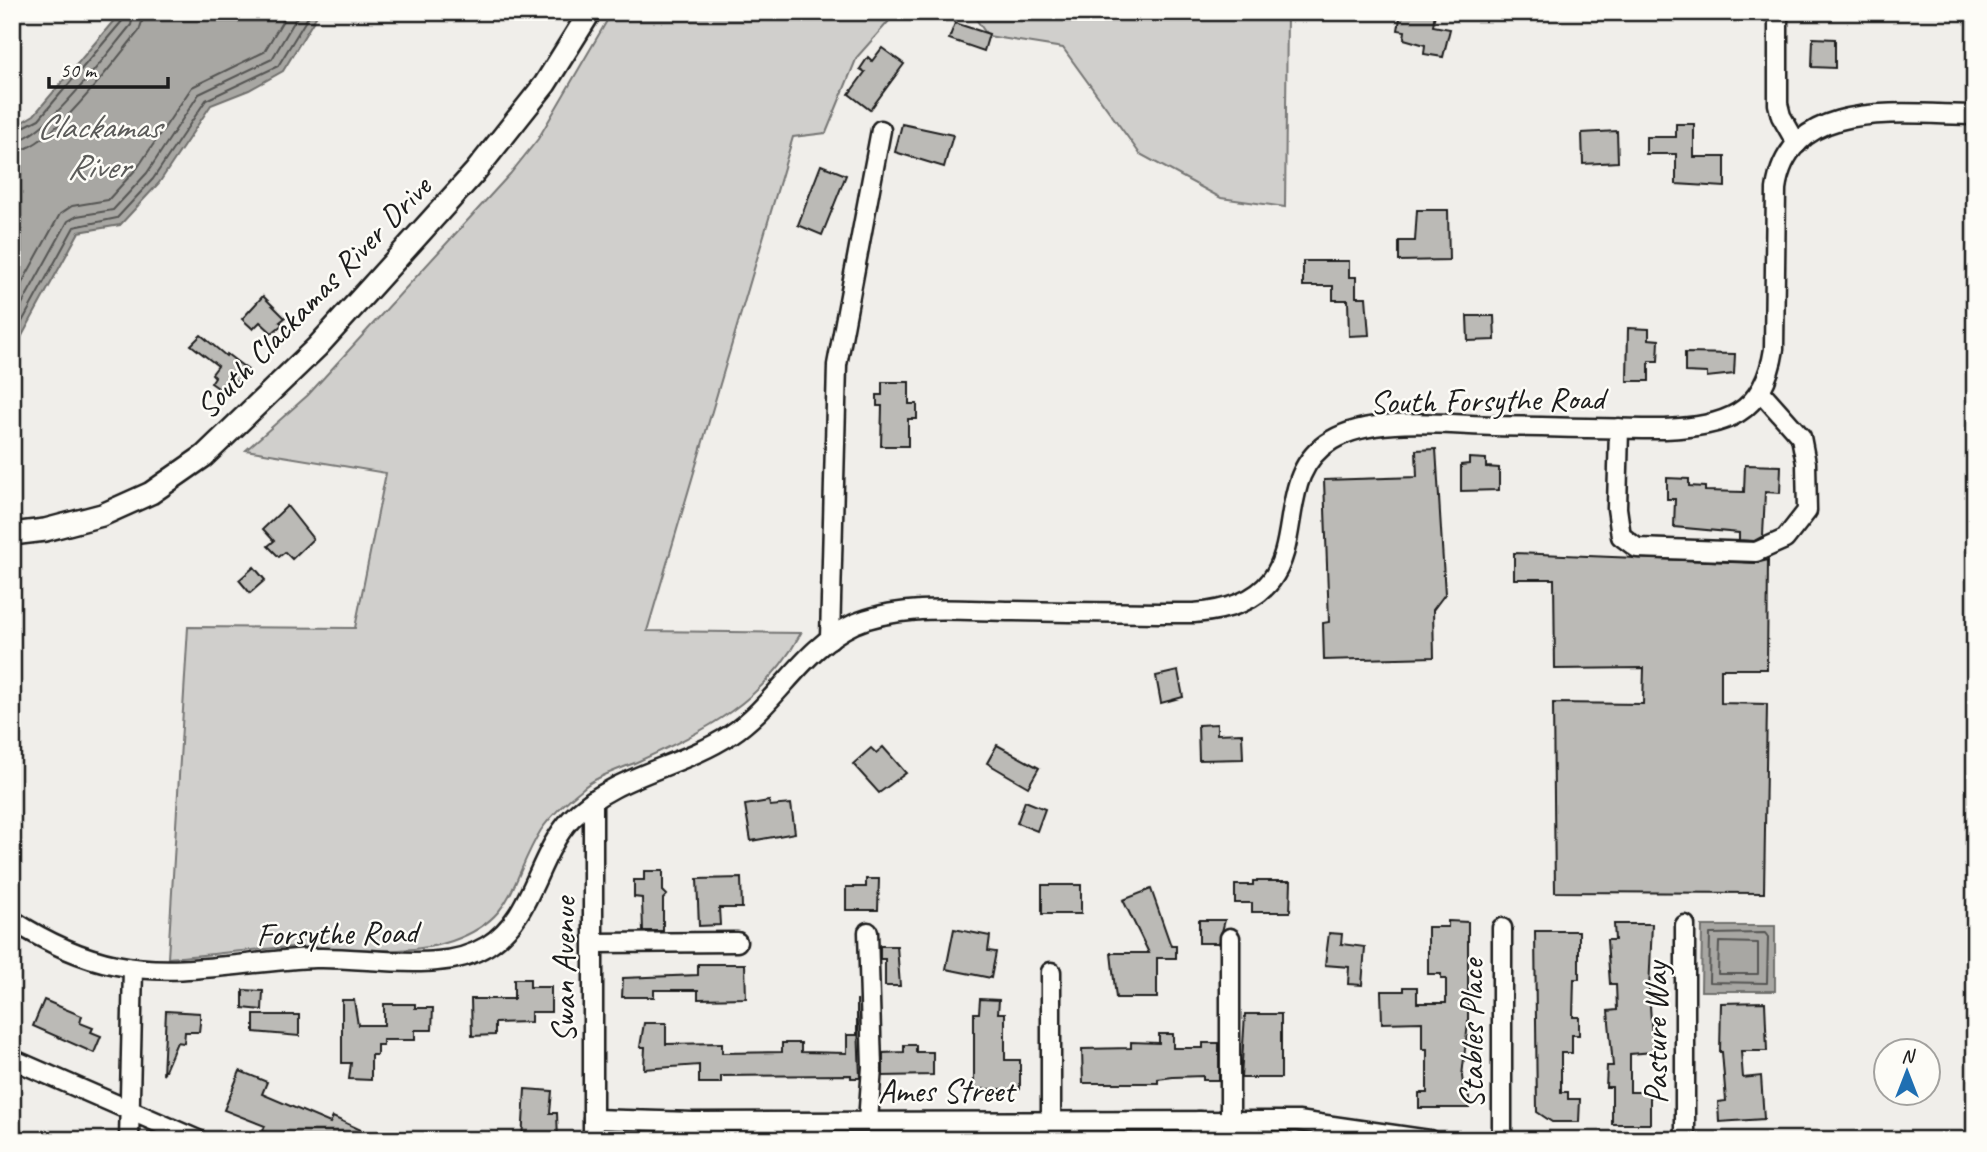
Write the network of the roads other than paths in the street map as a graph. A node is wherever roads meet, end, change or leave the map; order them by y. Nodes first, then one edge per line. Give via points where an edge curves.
1 (590, 12) edge
2 (1778, 12) edge
3 (1975, 115) edge
4 (881, 130) dead end
5 (1797, 144) junction
6 (1761, 392) junction
7 (1619, 428) junction
8 (12, 534) edge
9 (830, 639) junction
10 (593, 800) junction
11 (12, 920) edge
12 (1685, 925) dead end
13 (1502, 928) dead end
14 (868, 932) dead end
15 (1230, 938) dead end
16 (737, 942) dead end
17 (594, 943) junction
18 (134, 968) junction
19 (1051, 972) dead end
20 (12, 1059) edge
21 (129, 1111) junction
22 (593, 1119) junction
23 (868, 1121) junction
24 (1051, 1121) junction
25 (1199, 1121) junction
26 (1230, 1121) junction
27 (1298, 1121) junction
28 (129, 1140) edge
29 (198, 1140) edge
30 (593, 1140) edge
31 (1199, 1140) edge
32 (1299, 1140) edge
33 (1429, 1140) edge
34 (1502, 1140) edge
35 (1685, 1140) edge

1 - 8 main road, South Clackamas River Drive via 545,84 475,172 317,347 204,456 151,493 102,515
2 - 5 street via 1778,104
3 - 5 street via 1855,116 1821,125
4 - 9 street via 837,365
5 - 6 street via 1778,176 1774,349
6 - 7 street, South Forsythe Road via 1741,412 1712,424
6 - 7 street via 1801,437 1807,511 1786,539 1756,552 1637,548 1621,536 1616,508
7 - 9 street, South Forsythe Road via 1389,425 1343,435 1319,450 1304,469 1275,576 1251,599 1232,607 1194,613 913,612 867,619
9 - 10 street, South Forsythe Road via 766,705 727,737
10 - 17 street, Swan Avenue
10 - 18 street, Forsythe Road via 562,830 513,924 489,945 464,957 420,962 317,958
11 - 18 street, Forsythe Road via 69,950
12 - 35 street, Pasture Way
13 - 34 street, Stables Place
14 - 23 street via 872,1068
15 - 26 street
16 - 17 street
17 - 22 street, Swan Avenue
18 - 21 street
19 - 24 street
20 - 21 street
21 - 28 street
21 - 29 street
22 - 23 street, Ames Street
22 - 30 street, Swan Avenue
23 - 24 street, Ames Street
24 - 25 street, Ames Street
25 - 26 street, Ames Street
25 - 31 street
26 - 27 street, Ames Street
27 - 32 street
27 - 33 street, Ames Street

